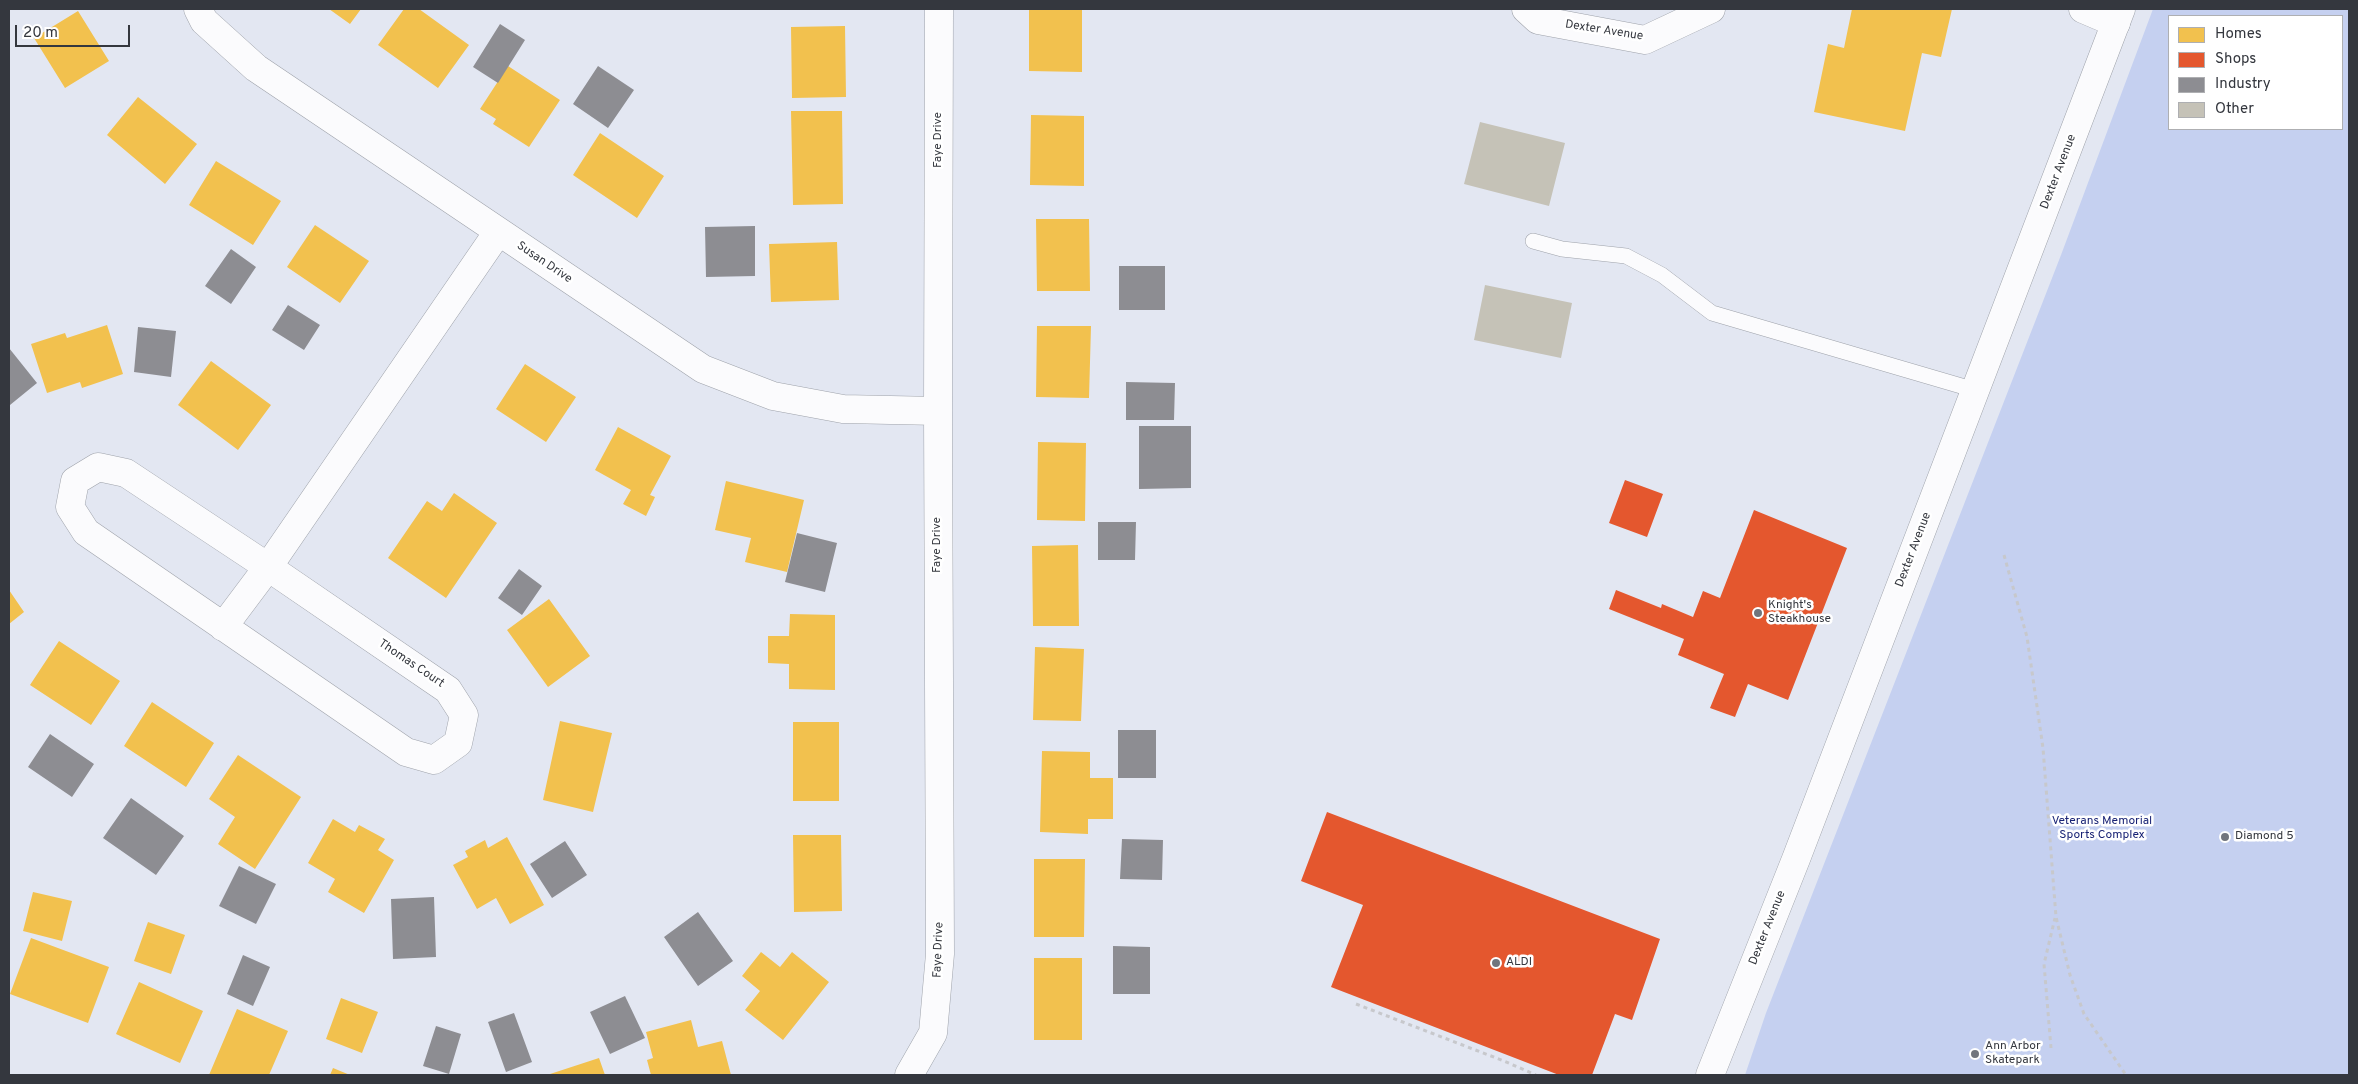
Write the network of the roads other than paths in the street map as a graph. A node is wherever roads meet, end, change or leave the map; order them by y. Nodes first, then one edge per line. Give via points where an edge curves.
1 (198, 9) edge
2 (939, 9) edge
3 (1526, 9) edge
4 (1711, 9) edge
5 (2083, 9) edge
6 (2119, 16) edge
7 (498, 232) junction
8 (1533, 242) dead end
9 (1975, 390) junction
10 (938, 411) junction
11 (268, 567) junction
12 (224, 626) junction
13 (909, 1075) edge
14 (1710, 1075) edge

1 - 7 street, Susan Drive via 204,21 256,68
2 - 10 street, Faye Drive
3 - 4 street, Dexter Avenue via 1538,20 1645,40
5 - 6 street, Dexter Avenue
6 - 9 street, Dexter Avenue
7 - 10 street, Susan Drive via 704,369 773,396 843,410
7 - 11 street
8 - 9 lane via 1562,249 1626,256 1662,275 1712,313
9 - 14 street, Dexter Avenue
10 - 13 street, Faye Drive via 940,954 933,1033
11 - 12 street
11 - 12 street, Thomas Court via 126,473 98,467 74,481 70,507 86,532
11 - 12 street, Thomas Court via 448,690 464,715 458,743 434,760 406,752

